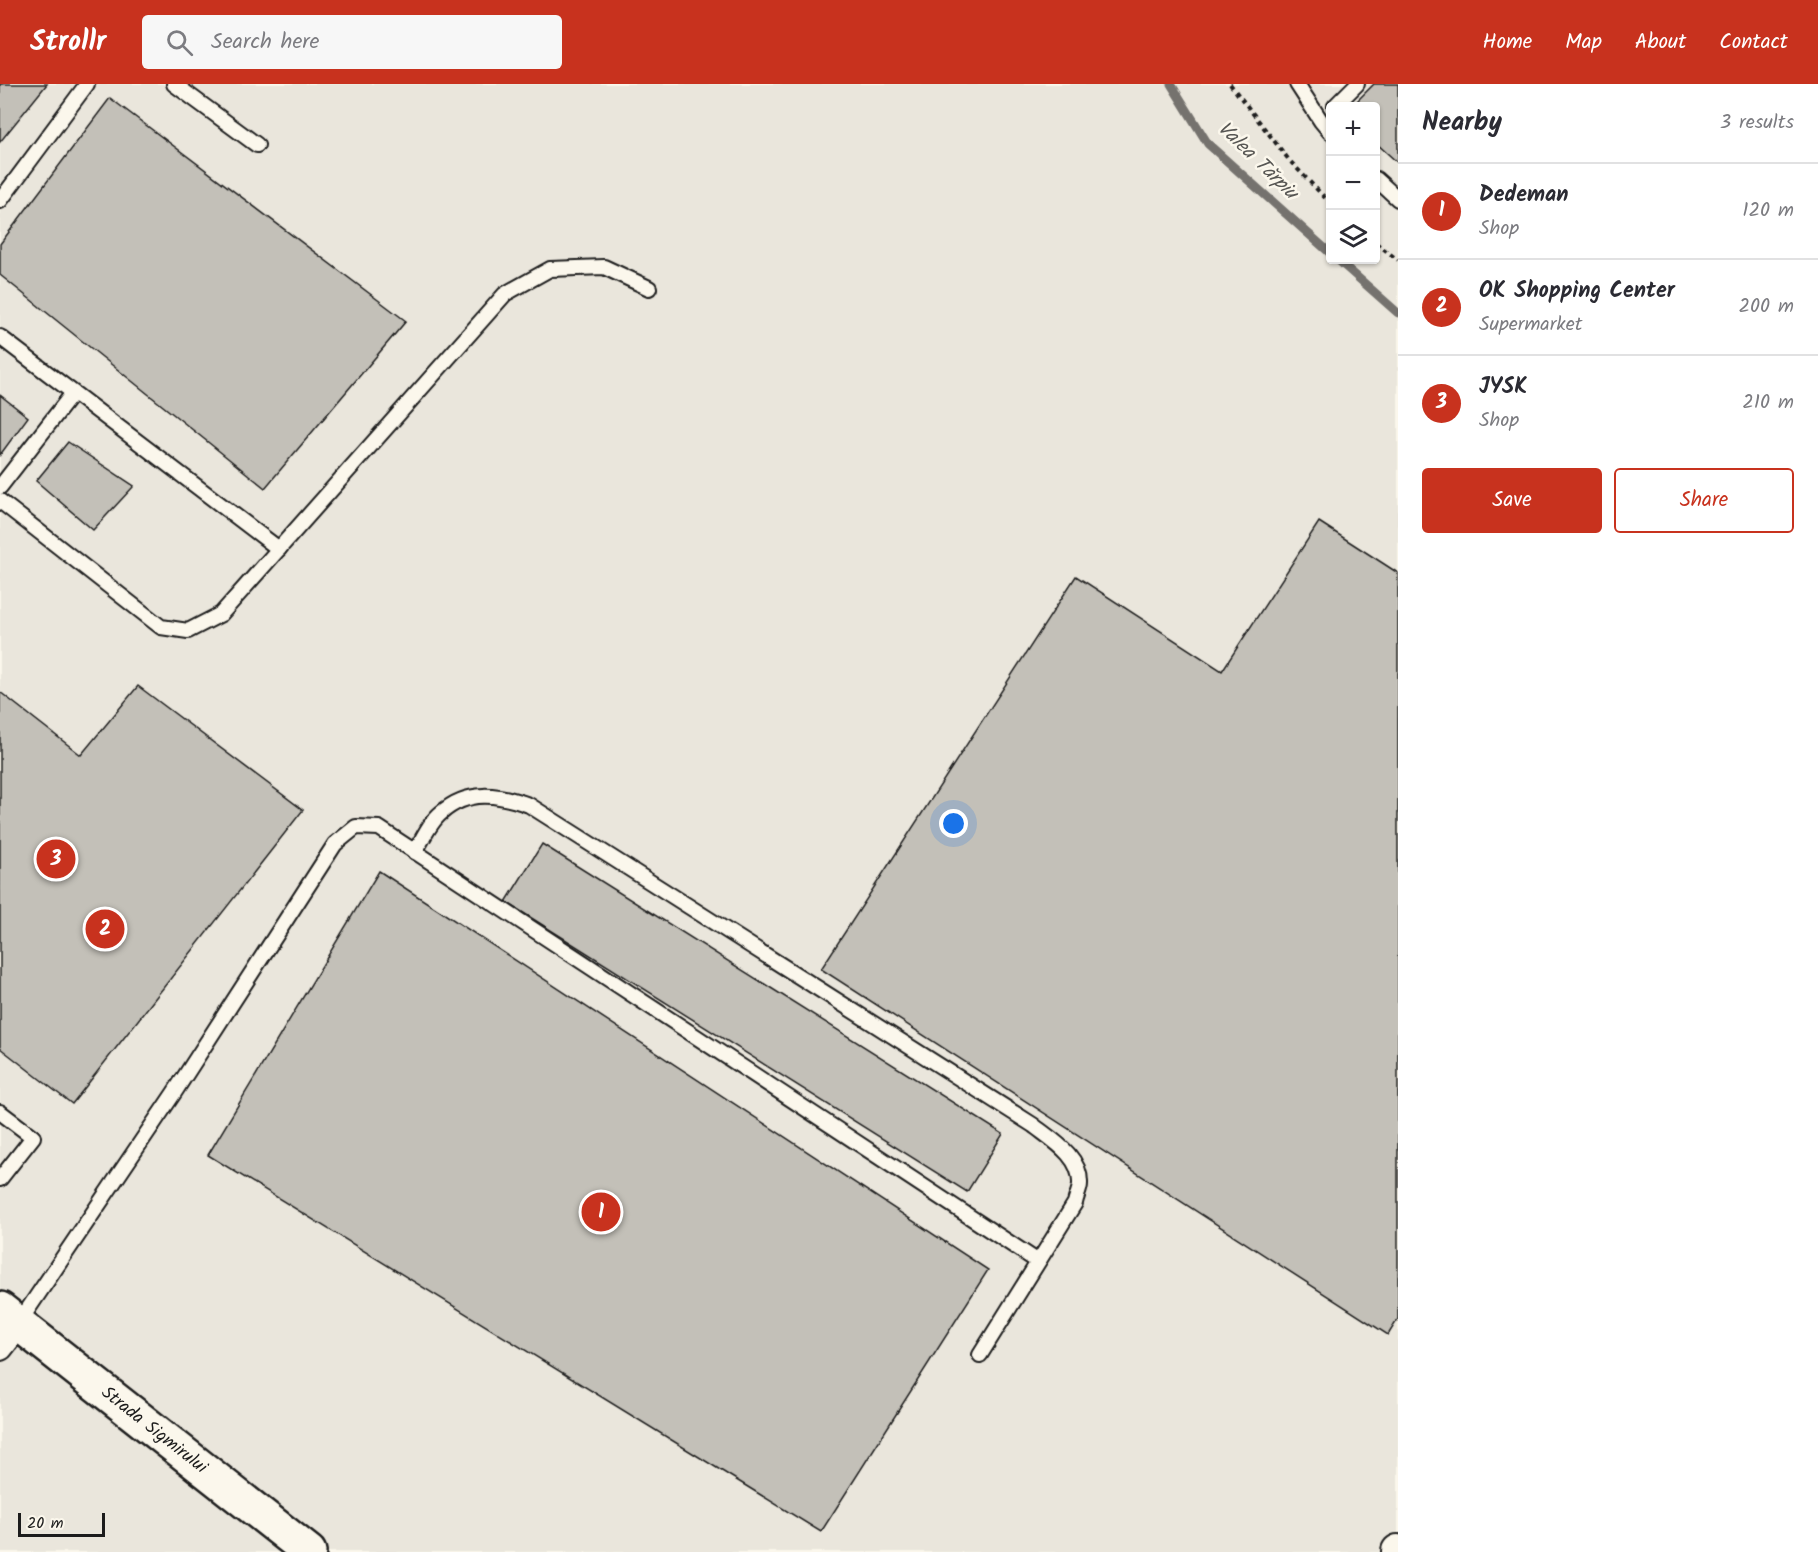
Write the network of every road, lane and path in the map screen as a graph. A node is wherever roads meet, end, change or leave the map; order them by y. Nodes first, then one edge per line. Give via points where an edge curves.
1 (87, 84) edge
2 (174, 84) edge
3 (1230, 84) edge
4 (1297, 84) edge
5 (1357, 84) edge
6 (1339, 102) edge
7 (1326, 116) edge
8 (257, 145) dead end
9 (1380, 182) edge
10 (1326, 199) edge
11 (1398, 199) edge
12 (0, 201) edge
13 (1380, 246) edge
14 (1398, 260) edge
15 (649, 288) dead end
16 (0, 337) edge
17 (73, 393) junction
18 (0, 487) edge
19 (0, 501) edge
20 (279, 549) junction
21 (415, 852) junction
22 (0, 1112) edge
23 (0, 1179) edge
24 (1037, 1261) junction
25 (6, 1327) edge
26 (980, 1355) dead end
27 (309, 1552) edge

1 - 12 lane
2 - 8 lane
3 - 10 path via 1289,160
4 - 7 lane
5 - 6 lane
9 - 11 lane
13 - 14 path
15 - 20 lane via 604,267 572,268 550,269 505,294
16 - 17 lane
17 - 18 lane
17 - 20 lane
19 - 20 lane via 161,627 188,631 221,614
21 - 24 lane
21 - 24 lane via 440,814 456,803 482,795 507,797 529,805 1033,1125 1061,1146 1076,1165 1080,1184 1075,1203
21 - 25 lane via 379,828 356,827 335,844 174,1093
22 - 23 lane via 33,1137
24 - 26 lane
25 - 27 main road, Strada Sigmirului

